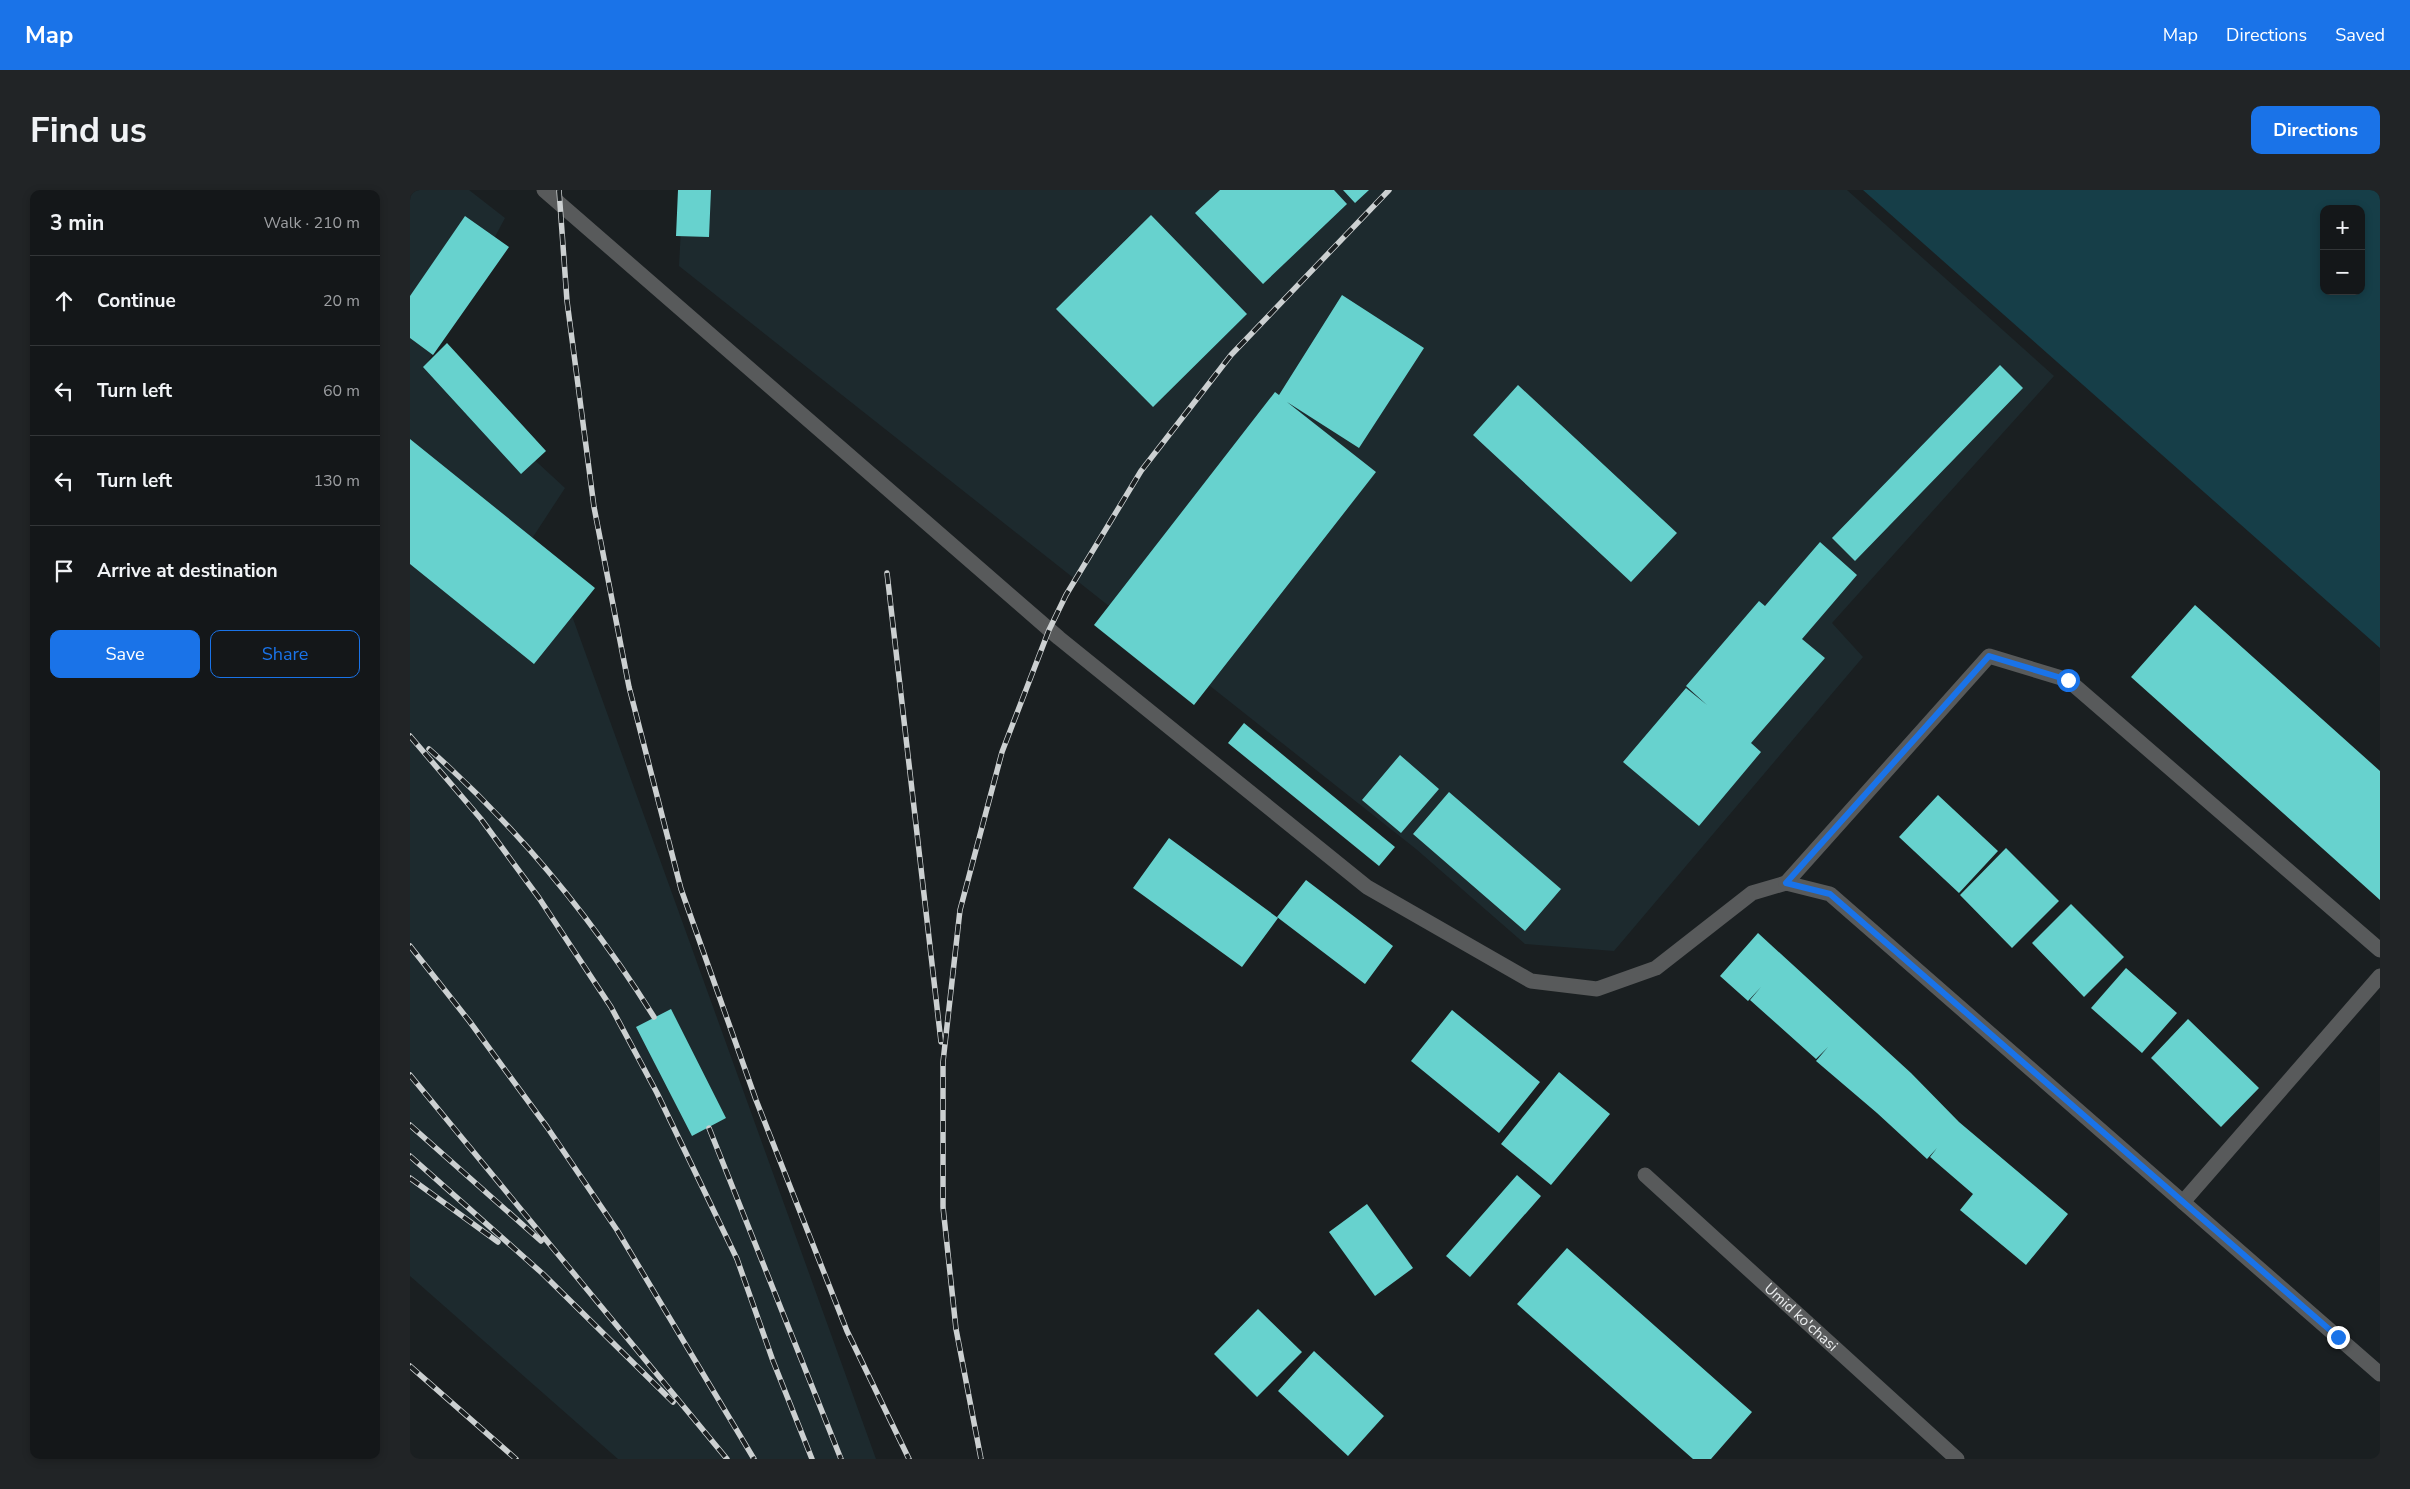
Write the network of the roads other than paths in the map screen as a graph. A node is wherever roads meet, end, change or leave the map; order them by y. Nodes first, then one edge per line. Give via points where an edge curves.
1 (544, 190) edge
2 (1786, 883) junction
3 (2380, 950) edge
4 (2380, 976) edge
5 (1645, 1175) dead end
6 (2183, 1202) junction
7 (2380, 1374) edge
8 (1958, 1459) edge

1 - 2 street via 1058,638 1367,887 1531,981 1596,990 1656,968 1752,893
2 - 3 street via 1989,656 2068,680
2 - 6 street via 1830,894
4 - 6 street
5 - 8 street, Umid ko'chasi
6 - 7 street

